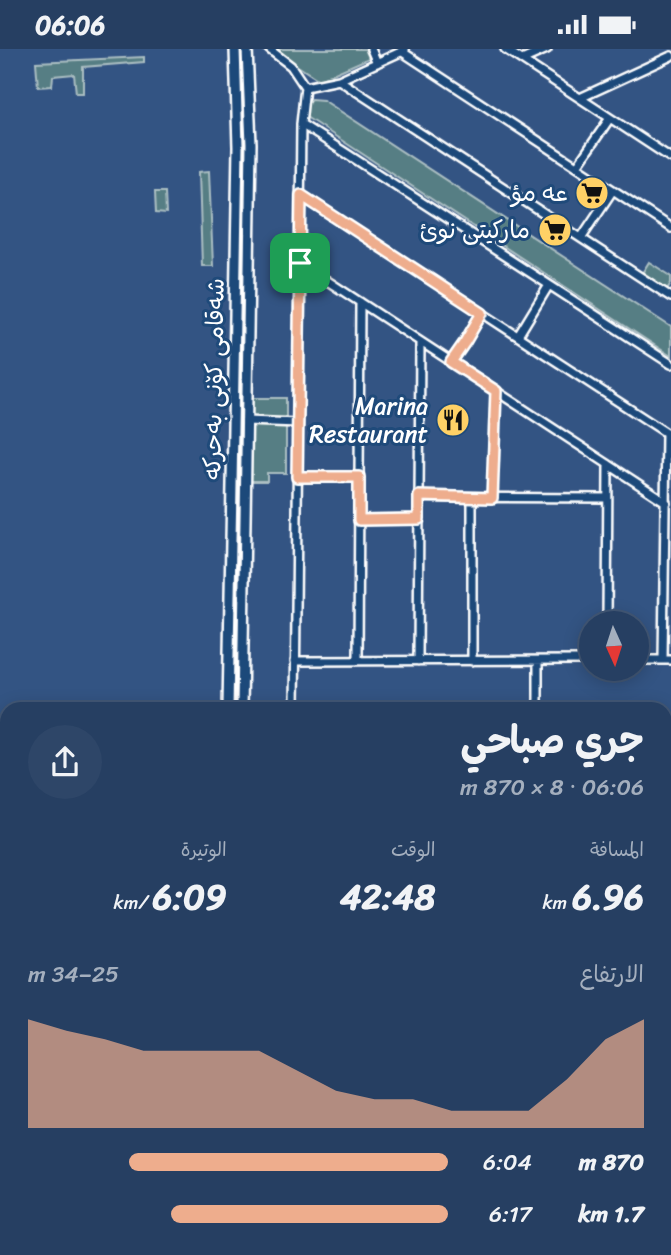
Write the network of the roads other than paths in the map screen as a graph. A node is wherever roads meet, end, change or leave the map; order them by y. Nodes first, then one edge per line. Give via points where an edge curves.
1 (234, 49) edge
2 (247, 49) edge
3 (269, 49) edge
4 (371, 49) edge
5 (505, 49) edge
6 (547, 49) edge
7 (404, 50) edge
8 (671, 56) edge
9 (522, 60) junction
10 (377, 63) junction
11 (339, 80) junction
12 (305, 87) junction
13 (580, 98) junction
14 (610, 118) junction
15 (302, 124) junction
16 (671, 158) edge
17 (577, 166) junction
18 (613, 190) junction
19 (301, 195) junction
20 (671, 228) edge
21 (581, 238) junction
22 (300, 263) junction
23 (549, 285) junction
24 (671, 297) edge
25 (360, 302) junction
26 (482, 313) junction
27 (517, 336) junction
28 (420, 342) junction
29 (451, 362) junction
30 (671, 364) edge
31 (496, 391) junction
32 (246, 422) junction
33 (298, 423) junction
34 (669, 434) edge
35 (607, 464) junction
36 (297, 477) junction
37 (359, 477) junction
38 (419, 496) junction
39 (472, 498) junction
40 (492, 498) junction
41 (607, 498) junction
42 (666, 502) junction
43 (419, 519) junction
44 (359, 520) junction
45 (607, 611) edge
46 (538, 660) junction
47 (579, 660) edge
48 (649, 660) edge
49 (667, 660) edge
50 (295, 661) junction
51 (358, 661) junction
52 (418, 661) junction
53 (472, 661) junction
54 (228, 702) edge
55 (242, 702) edge
56 (295, 702) edge
57 (538, 702) edge

1 - 54 street, شەقامی کۆنی بەحرکە via 238,147
2 - 32 street, شەقامی کۆنی بەحرکە via 251,144
3 - 12 street via 291,66
4 - 10 street
5 - 9 street
6 - 9 street
7 - 10 street
7 - 17 street
8 - 13 street
9 - 13 street
10 - 11 street
11 - 12 street
11 - 21 street
12 - 15 street
13 - 14 street
14 - 16 street
14 - 17 street
15 - 19 street
15 - 23 street
17 - 18 street
18 - 20 street
18 - 21 street
19 - 22 street
19 - 26 street
21 - 24 street
22 - 25 street
22 - 33 street
23 - 27 street
23 - 30 street
25 - 28 street
25 - 37 street
26 - 27 street
26 - 29 street
27 - 34 street
28 - 29 street
28 - 38 street
29 - 31 street
31 - 35 street
31 - 40 street
32 - 33 street
32 - 55 street, شەقامی کۆنی بەحرکە
33 - 36 street
34 - 42 street
35 - 41 street
35 - 42 street
36 - 37 street
36 - 50 street
37 - 44 street
38 - 39 street
38 - 43 street
39 - 40 street
39 - 53 street
40 - 41 street
41 - 45 street
42 - 49 street
43 - 44 street
43 - 52 street
44 - 51 street
46 - 47 street
46 - 53 street
46 - 57 street
48 - 49 street
50 - 51 street
50 - 56 street
51 - 52 street
52 - 53 street

